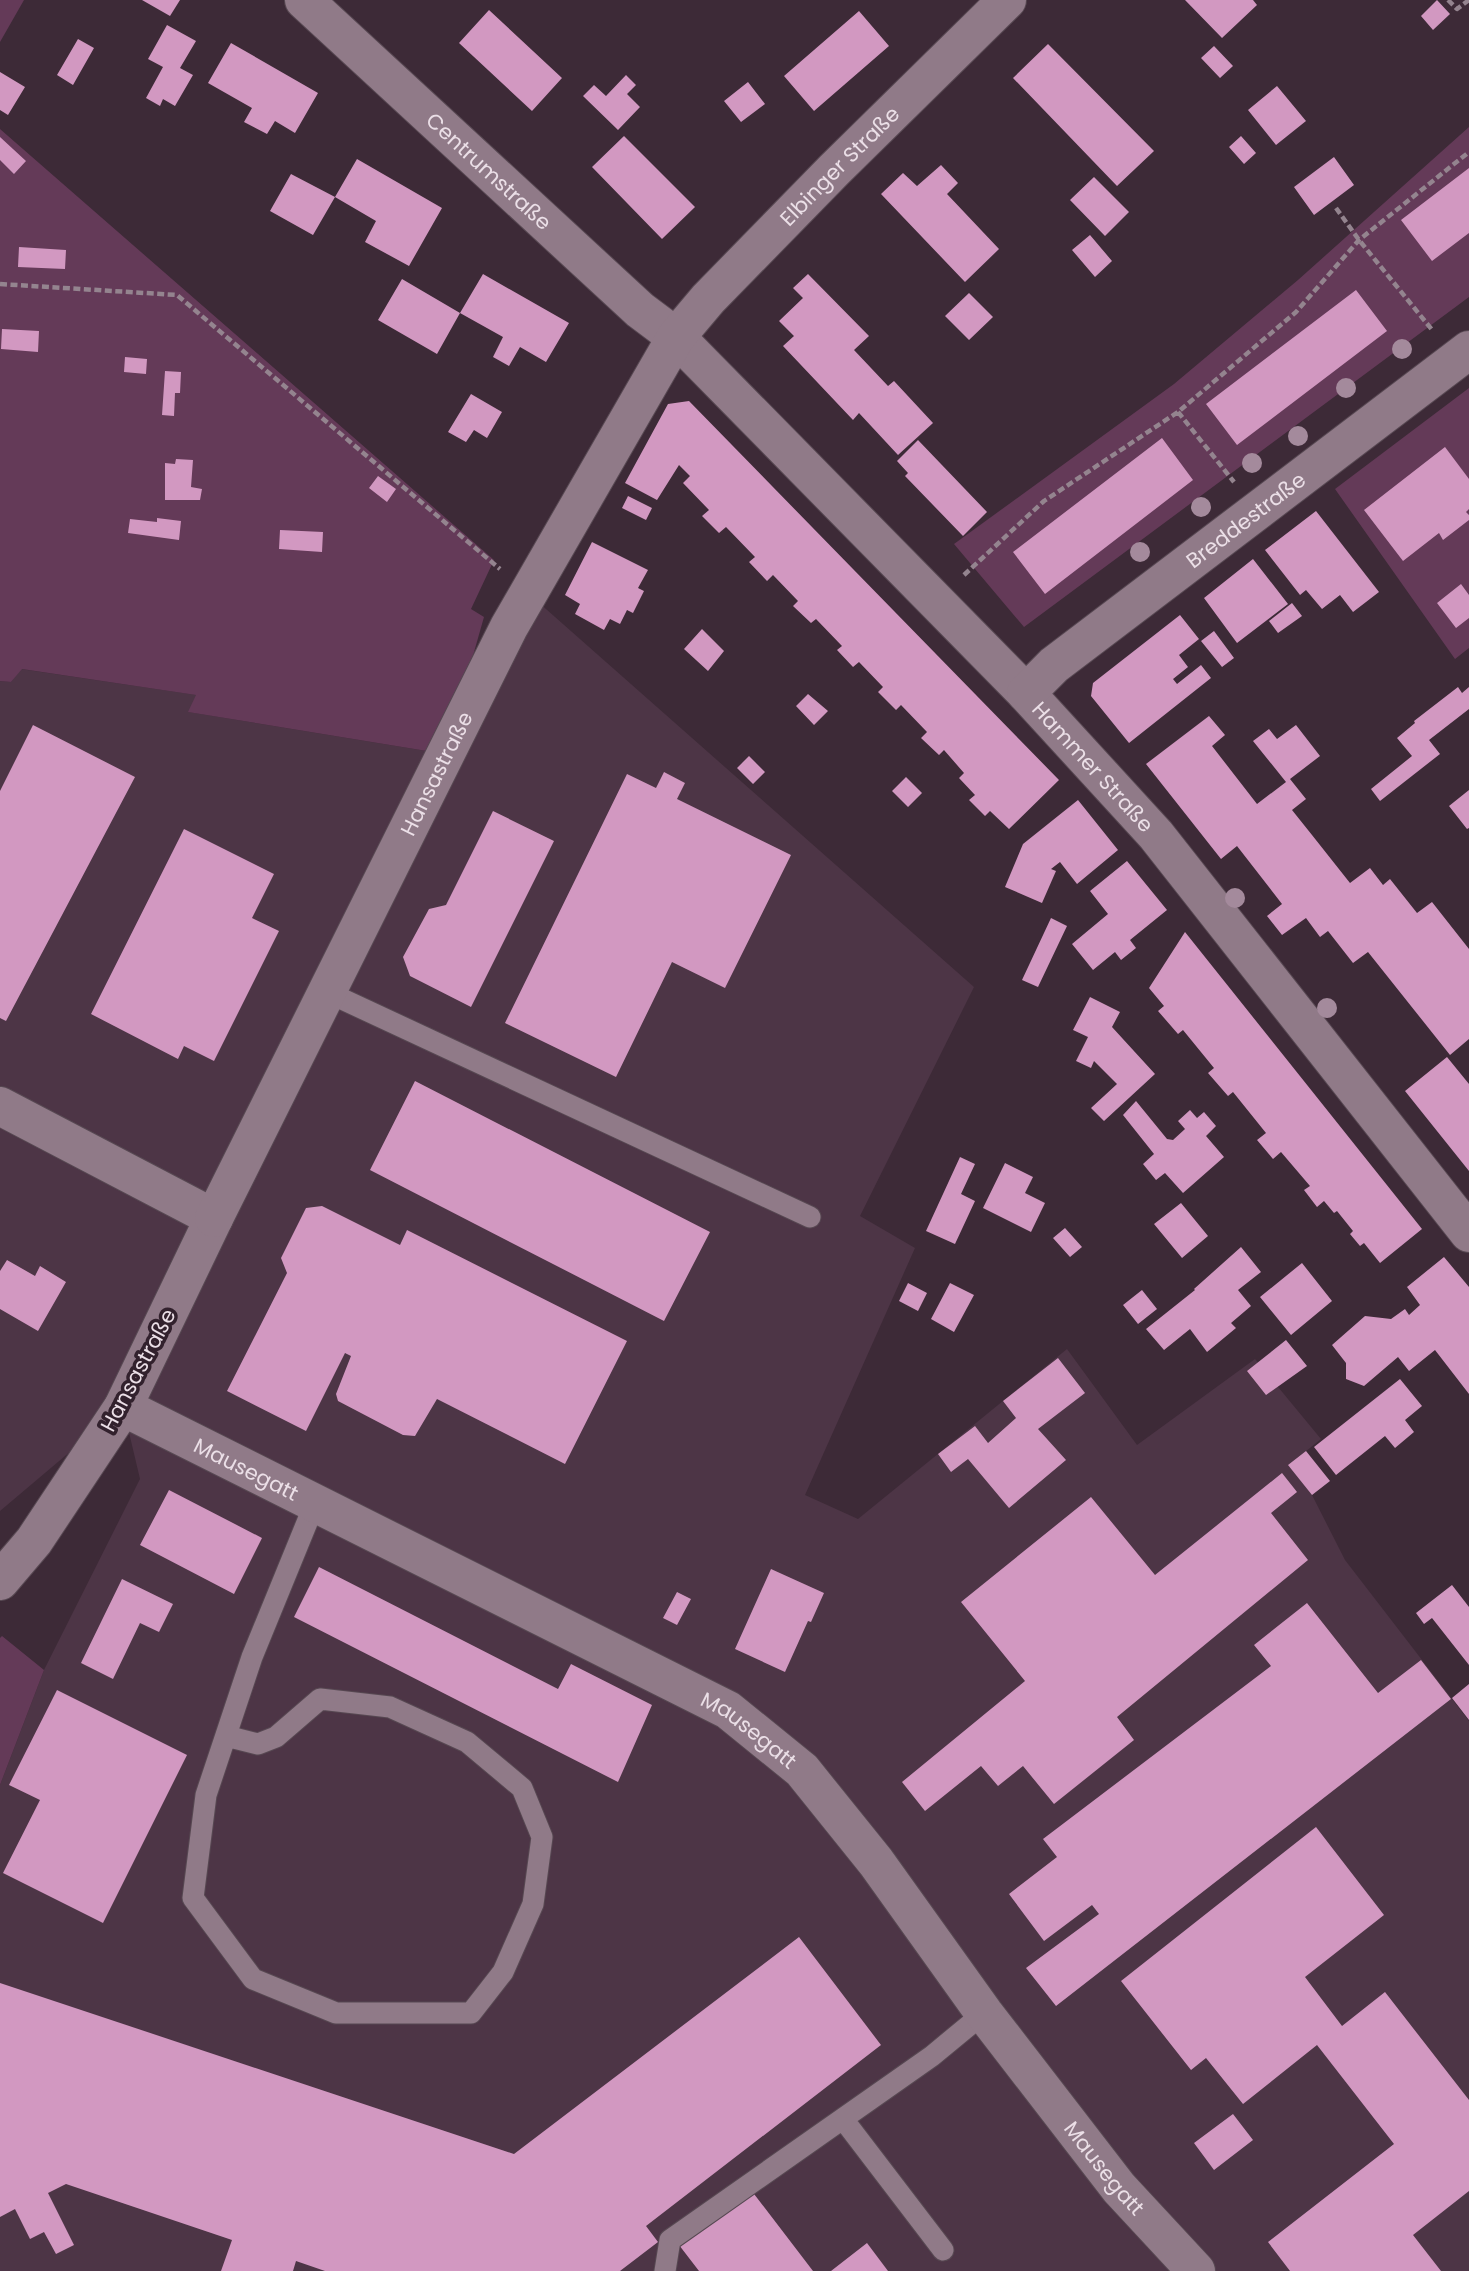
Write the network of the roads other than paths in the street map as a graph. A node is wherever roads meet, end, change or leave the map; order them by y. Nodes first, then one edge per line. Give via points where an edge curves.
1 (304, 0) edge
2 (1007, 0) edge
3 (676, 337) junction
4 (1463, 355) edge
5 (1026, 693) junction
6 (327, 992) junction
7 (0, 1106) edge
8 (810, 1217) dead end
9 (214, 1218) junction
10 (1469, 1233) edge
11 (123, 1407) junction
12 (315, 1503) junction
13 (0, 1581) edge
14 (226, 1736) junction
15 (984, 2013) junction
16 (842, 2119) junction
17 (943, 2250) dead end
18 (664, 2271) edge
19 (1196, 2271) edge

1 - 3 street, Centrumstraße via 640,310
2 - 3 street, Elbinger Straße via 805,200
3 - 5 street, Hammer Straße
3 - 6 street, Hansastraße via 488,667
4 - 5 street, Breddestraße via 1054,665
5 - 10 street, Hammer Straße via 1156,835
6 - 8 lane
6 - 9 street, Hansastraße
7 - 9 street
9 - 11 street, Hansastraße
11 - 12 street, Mausegatt
11 - 13 street, Hansastraße via 34,1541
12 - 14 lane via 252,1657
12 - 15 street, Mausegatt via 728,1710 802,1770 876,1862
14 - 14 lane via 206,1795 193,1898 253,1979 336,2012 471,2013 503,1972 533,1904 542,1837 522,1788 467,1742 390,1707 320,1699 276,1737 258,1744
15 - 16 lane
15 - 19 street, Mausegatt via 1119,2188
16 - 17 lane
16 - 18 lane via 670,2240

